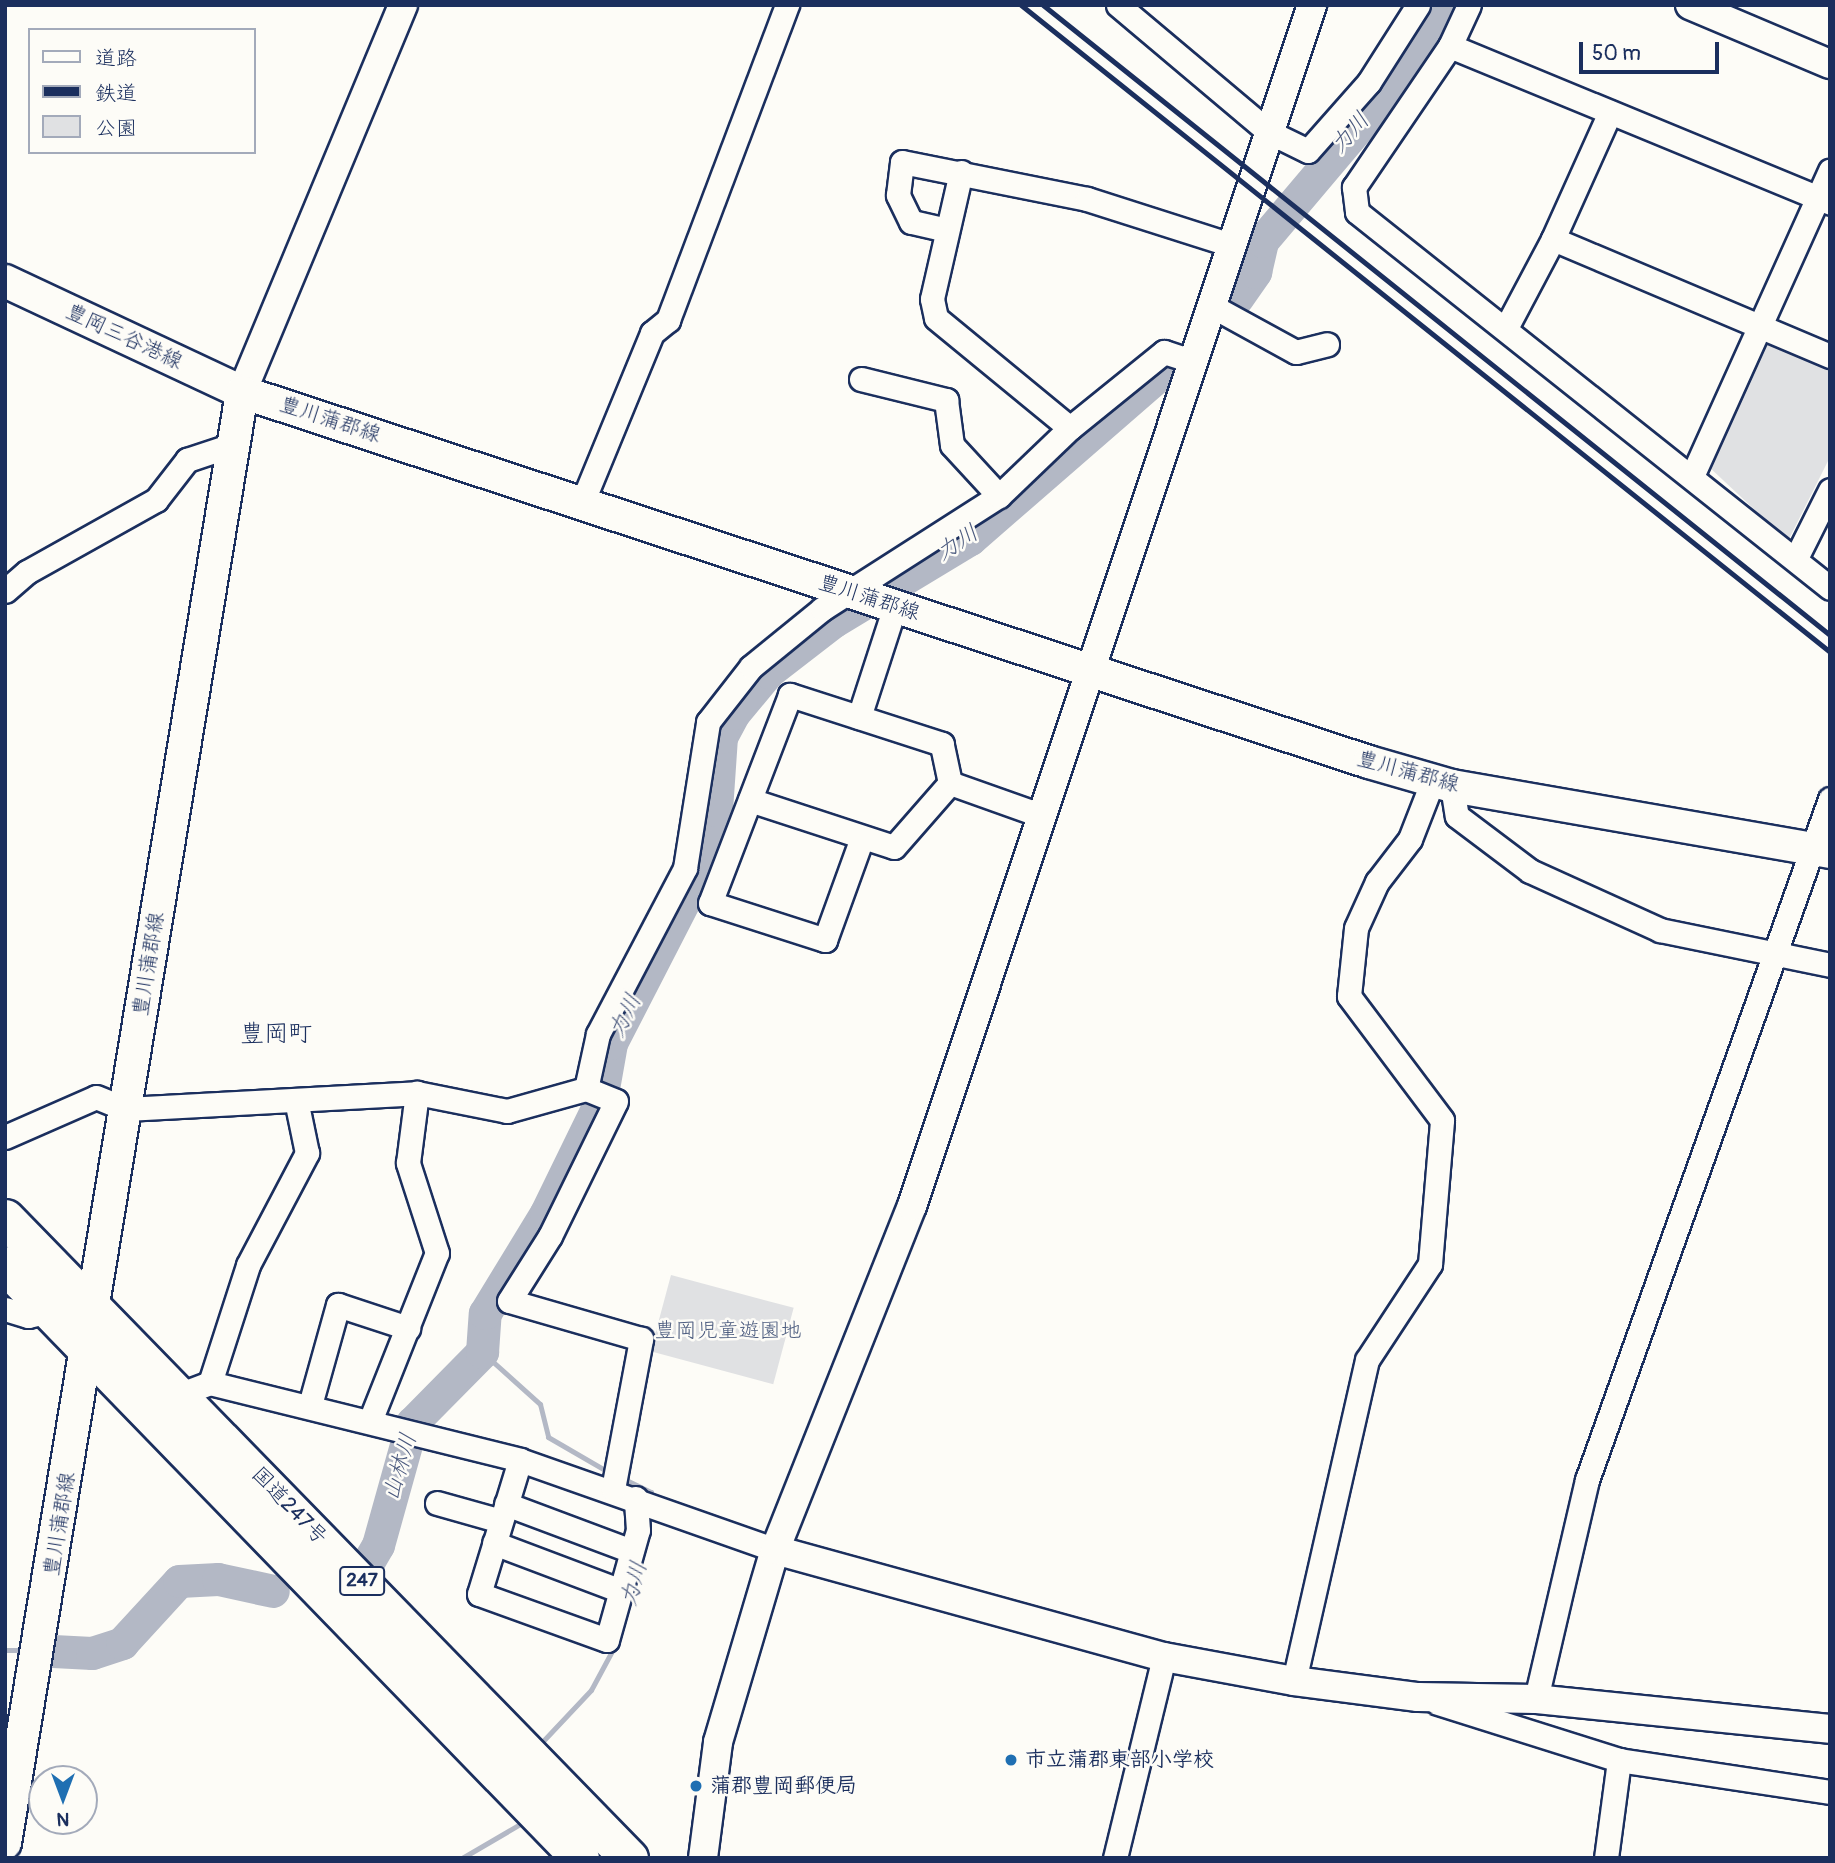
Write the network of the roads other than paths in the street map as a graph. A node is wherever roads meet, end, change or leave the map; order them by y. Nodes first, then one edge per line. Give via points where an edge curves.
1 (402, 5) edge
2 (787, 5) edge
3 (1312, 5) edge
4 (1418, 5) edge
5 (1469, 5) edge
6 (1690, 5) edge
7 (1130, 9) edge
8 (1450, 46) junction
9 (1830, 64) edge
10 (1610, 111) junction
11 (1269, 132) junction
12 (1830, 171) edge
13 (961, 172) junction
14 (1823, 200) edge
15 (947, 230) junction
16 (1553, 239) junction
17 (1231, 245) junction
18 (5, 281) edge
19 (1210, 305) junction
20 (1507, 326) junction
21 (1759, 326) junction
22 (1327, 344) dead end
23 (1830, 356) edge
24 (1191, 361) junction
25 (861, 379) dead end
26 (243, 392) junction
27 (1070, 428) junction
28 (232, 445) junction
29 (1693, 474) junction
30 (1830, 490) edge
31 (999, 496) junction
32 (582, 503) junction
33 (1796, 558) junction
34 (1830, 587) edge
35 (5, 591) edge
36 (870, 598) junction
37 (1088, 671) junction
38 (859, 718) junction
39 (950, 783) junction
40 (1443, 783) junction
41 (1830, 799) edge
42 (750, 800) junction
43 (1040, 815) junction
44 (862, 838) junction
45 (1819, 850) edge
46 (1776, 956) junction
47 (1830, 965) edge
48 (417, 1093) junction
49 (596, 1093) junction
50 (296, 1100) junction
51 (125, 1109) junction
52 (5, 1137) edge
53 (5, 1218) edge
54 (5, 1265) edge
55 (92, 1307) junction
56 (5, 1309) edge
57 (50, 1311) junction
58 (408, 1328) junction
59 (87, 1348) junction
60 (196, 1389) junction
61 (310, 1405) junction
62 (370, 1421) junction
63 (520, 1460) junction
64 (614, 1479) junction
65 (647, 1502) junction
66 (437, 1503) dead end
67 (501, 1523) junction
68 (775, 1550) junction
69 (632, 1551) junction
70 (621, 1591) junction
71 (1164, 1657) junction
72 (1294, 1681) junction
73 (1418, 1697) junction
74 (1536, 1699) junction
75 (1830, 1729) edge
76 (1619, 1760) junction
77 (1830, 1791) edge
78 (5, 1843) edge
79 (580, 1858) edge
80 (629, 1858) edge
81 (703, 1858) edge
82 (1115, 1858) edge
83 (1605, 1858) edge

1 - 26 street
2 - 32 street via 668,320 652,333
3 - 11 street
4 - 11 street via 1369,82 1308,151
5 - 8 street
6 - 9 street
7 - 11 street
8 - 10 street
8 - 20 street via 1357,181 1353,204
10 - 14 street
10 - 16 street
11 - 17 street
12 - 14 street
13 - 15 street
13 - 15 street via 902,162 898,195 911,222
13 - 17 street via 1087,199
14 - 21 street
15 - 27 street via 932,299 936,318
16 - 20 street
16 - 21 street
17 - 19 street
18 - 26 main road, 豊岡三谷港線
19 - 22 street via 1296,352
19 - 24 street
20 - 29 street
21 - 23 street
21 - 29 street
24 - 27 street via 1164,352
24 - 37 street
25 - 31 street via 946,400 951,445
26 - 28 main road, 豊川蒲郡線
26 - 32 main road, 豊川蒲郡線
27 - 31 street
28 - 35 street via 187,460 156,500 27,572
28 - 51 main road, 豊川蒲郡線
29 - 33 street
30 - 33 street
31 - 36 street
32 - 36 main road, 豊川蒲郡線
33 - 34 street
36 - 37 main road, 豊川蒲郡線
36 - 38 street
36 - 49 street via 751,667 708,722 685,868 598,1034
37 - 40 main road, 豊川蒲郡線
37 - 43 street
38 - 39 street via 942,744
38 - 42 street via 789,695
39 - 43 street
39 - 44 street via 905,841 894,847
40 - 45 main road, 豊川蒲郡線
40 - 46 street via 1457,817 1531,871 1660,930
40 - 72 street via 1410,839 1377,882 1356,928 1349,996 1442,1120 1430,1264 1367,1360
41 - 45 street
42 - 44 street
42 - 44 street via 710,903 825,940
43 - 68 street via 912,1206
45 - 46 street
46 - 47 street
46 - 74 street via 1587,1480
48 - 49 street via 508,1111
48 - 50 street
48 - 58 street via 408,1163 438,1253
49 - 64 street via 616,1101 551,1236 509,1301 641,1339
50 - 51 street
50 - 60 street via 307,1153 248,1265
51 - 52 street via 96,1097
51 - 55 main road, 豊川蒲郡線
53 - 55 highway, 国道247号 / 247
54 - 57 highway, 国道247号 / 247
55 - 59 main road, 豊川蒲郡線
55 - 60 highway, 国道247号 / 247
56 - 57 street via 28,1316
57 - 59 highway, 国道247号 / 247
58 - 61 street via 338,1305
58 - 62 street
59 - 78 main road, 豊川蒲郡線
59 - 79 highway, 国道247号 / 247
60 - 61 street
60 - 80 highway, 国道247号 / 247
61 - 62 street
62 - 63 street
63 - 64 street
63 - 67 street
64 - 65 street
65 - 68 street
65 - 69 street
66 - 67 street
67 - 69 street
67 - 70 street
67 - 70 street via 479,1594 607,1640
68 - 71 street
68 - 81 street via 718,1742
69 - 70 street
71 - 72 street
71 - 82 street
72 - 73 street
73 - 74 street
73 - 76 street
74 - 75 street
76 - 77 street
76 - 83 street

